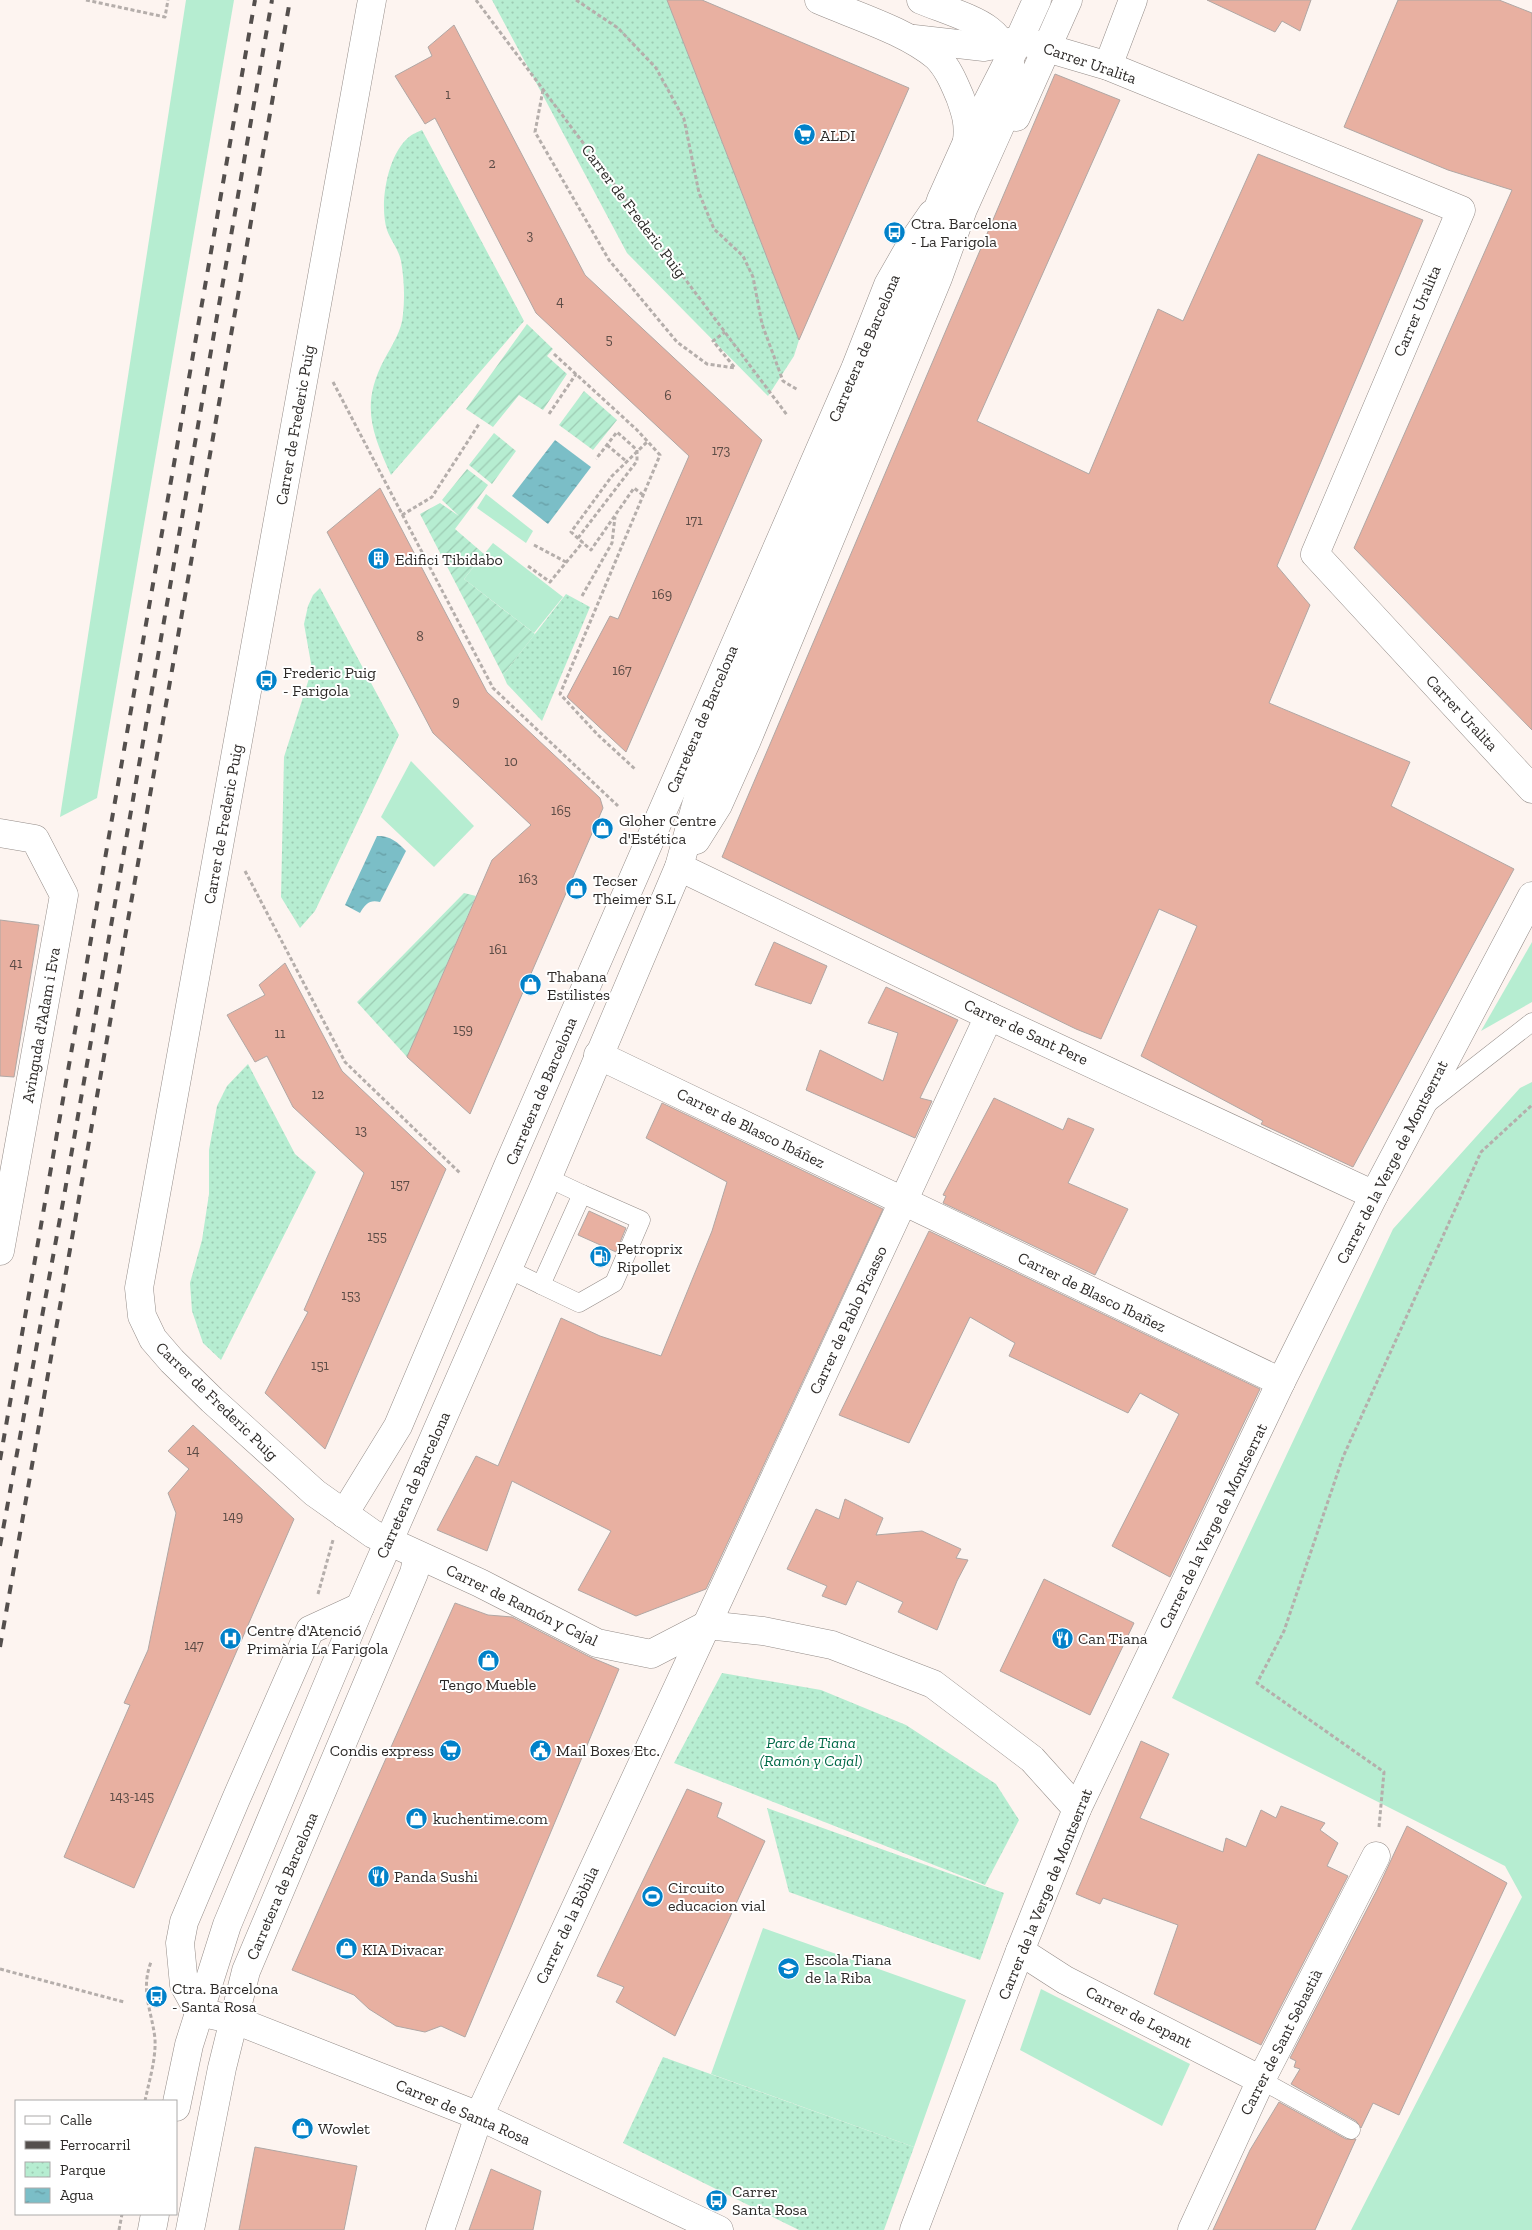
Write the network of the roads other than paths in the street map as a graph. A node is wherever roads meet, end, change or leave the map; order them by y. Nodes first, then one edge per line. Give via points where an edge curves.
1 (372, 0) edge
2 (819, 0) edge
3 (921, 0) edge
4 (1037, 0) edge
5 (1133, 0) edge
6 (1068, 2) edge
7 (905, 37) junction
8 (1004, 43) junction
9 (1048, 48) junction
10 (1108, 66) junction
11 (967, 142) junction
12 (941, 200) junction
13 (938, 278) junction
14 (1532, 789) edge
15 (0, 833) edge
16 (679, 867) junction
17 (1532, 896) edge
18 (989, 1016) junction
19 (1532, 1022) edge
20 (598, 1055) junction
21 (1415, 1114) junction
22 (546, 1181) junction
23 (582, 1194) junction
24 (1374, 1195) junction
25 (903, 1202) junction
26 (0, 1252) edge
27 (508, 1269) junction
28 (541, 1285) junction
29 (1281, 1382) junction
30 (344, 1514) junction
31 (388, 1542) junction
32 (418, 1556) junction
33 (360, 1607) junction
34 (707, 1625) junction
35 (1077, 1809) junction
36 (1376, 1856) road end
37 (1020, 1951) junction
38 (199, 2012) junction
39 (235, 2020) junction
40 (1261, 2080) junction
41 (177, 2100) edge
42 (479, 2116) junction
43 (1351, 2130) dead end
44 (155, 2215) edge
45 (681, 2222) edge
46 (152, 2230) edge
47 (190, 2230) edge
48 (440, 2230) edge
49 (719, 2230) edge
50 (914, 2230) edge
51 (1192, 2230) edge

1 - 30 street, Carrer de Frederic Puig via 139,1288 142,1316 153,1339 172,1361 301,1481
2 - 7 street
3 - 8 street
4 - 8 street, Carretera de Barcelona
5 - 10 street
6 - 8 street via 1044,24
6 - 9 street, Carretera de Barcelona
7 - 8 street via 972,47
7 - 11 street via 936,57 953,80 968,119
8 - 9 street, Carrer Uralita
8 - 11 street, Carretera de Barcelona
8 - 13 street, Carretera de Barcelona via 1013,88 1010,104 963,209
9 - 10 street, Carrer Uralita
9 - 13 street, Carretera de Barcelona via 966,230
10 - 14 street, Carrer Uralita via 1461,210 1314,554
11 - 12 street, Carretera de Barcelona
12 - 16 street, Carretera de Barcelona via 891,343 704,776
12 - 30 street, Carretera de Barcelona via 888,285 855,369 398,1426
13 - 16 street, Carretera de Barcelona via 718,805
15 - 26 street, Avinguda d'Adam i Eva via 35,839 64,895
16 - 18 street, Carrer de Sant Pere
16 - 20 street, Carretera de Barcelona
17 - 21 street, Carrer de la Verge de Montserrat
18 - 24 street, Carrer de Sant Pere
18 - 25 street, Carrer de Pablo Picasso
19 - 21 lane
20 - 22 street, Carretera de Barcelona
20 - 25 street, Carrer de Blasco Ibáñez
21 - 24 street, Carrer de la Verge de Montserrat
22 - 23 lane
22 - 27 street, Carretera de Barcelona
23 - 28 lane
23 - 28 lane via 641,1220 614,1283 579,1303
24 - 29 street, Carrer de la Verge de Montserrat
25 - 29 street, Carrer de Blasco Ibañez
25 - 34 street, Carrer de Pablo Picasso
27 - 28 lane
27 - 31 street, Carretera de Barcelona
29 - 35 street, Carrer de la Verge de Montserrat
30 - 31 street, Carrer de Frederic Puig
31 - 32 street, Carrer de Ramón y Cajal
31 - 33 street, Carretera de Barcelona
32 - 34 street, Carrer de Ramón y Cajal via 480,1583 596,1643 651,1654
32 - 39 street, Carretera de Barcelona via 414,1573 246,1971
33 - 38 street, Carretera de Barcelona via 227,1925
33 - 38 street via 310,1630 184,1922 180,1943 184,1985
34 - 35 street via 762,1631 832,1645 933,1684 1032,1759
34 - 42 street, Carrer de la Bòbila
35 - 37 street, Carrer de la Verge de Montserrat
36 - 40 street, Carrer de Sant Sebastià
37 - 40 street, Carrer de Lepant via 1065,1980
37 - 50 street, Carrer de la Verge de Montserrat
38 - 39 street, Carrer de Santa Rosa
38 - 41 street, Carretera de Barcelona
39 - 42 street, Carrer de Santa Rosa
39 - 47 street, Carretera de Barcelona via 222,2068
40 - 43 lane
40 - 51 street, Carrer de Sant Sebastià
42 - 45 street, Carrer de Santa Rosa
42 - 48 street, Carrer de la Bòbila
44 - 46 street
45 - 49 street, Carrer de Santa Rosa

